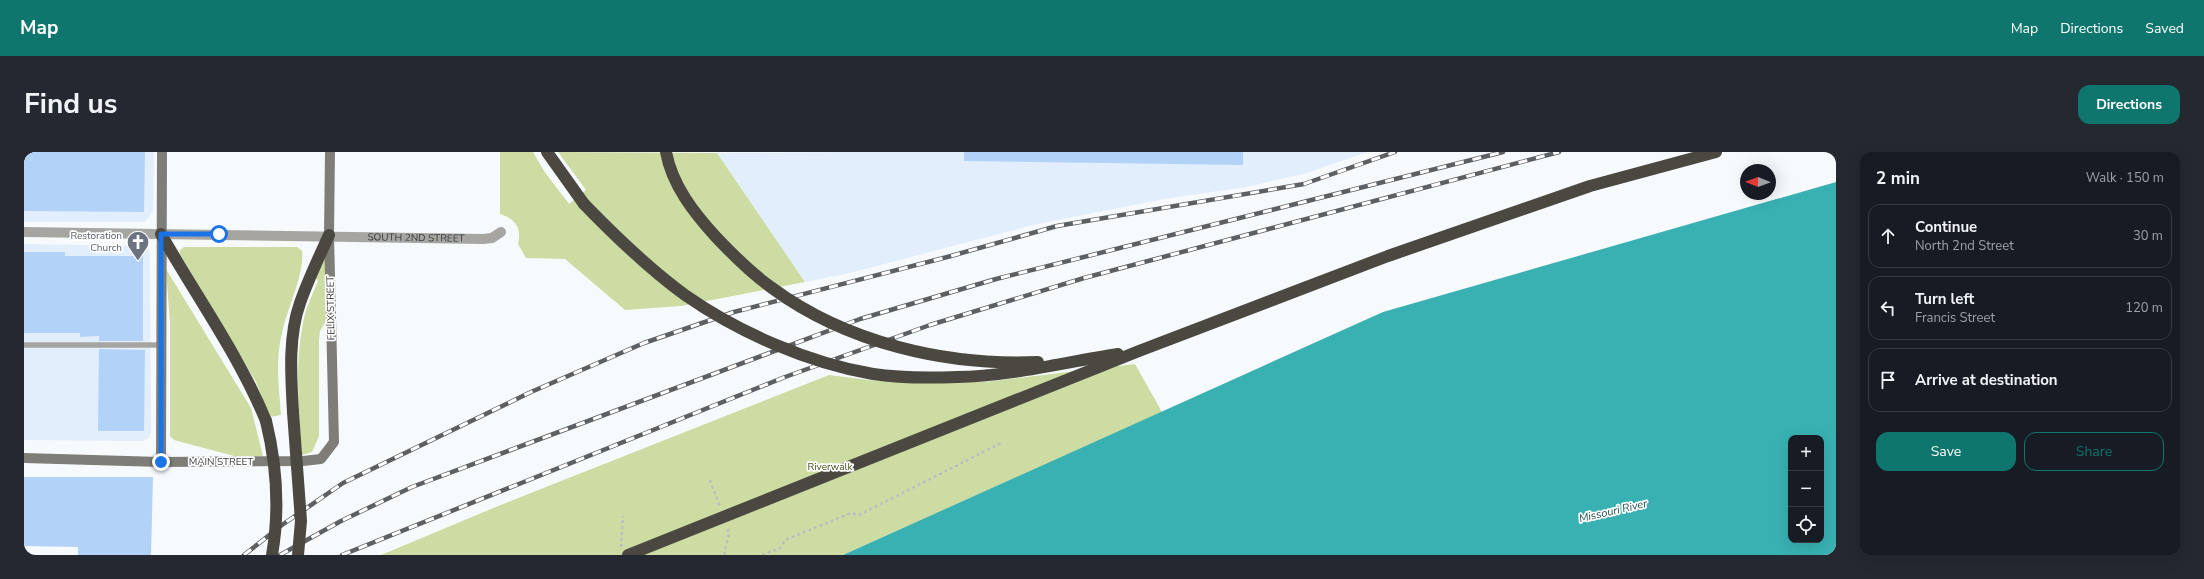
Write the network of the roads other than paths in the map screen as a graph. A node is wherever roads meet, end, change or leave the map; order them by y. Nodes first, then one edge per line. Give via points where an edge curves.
1 (162, 152) edge
2 (330, 152) edge
3 (547, 152) edge
4 (666, 152) edge
5 (1714, 152) edge
6 (24, 232) edge
7 (501, 232) dead end
8 (161, 234) junction
9 (329, 235) junction
10 (1165, 341) junction
11 (24, 345) edge
12 (161, 345) junction
13 (1139, 351) junction
14 (24, 458) edge
15 (321, 459) joint
16 (161, 462) junction
17 (846, 469) junction
18 (272, 555) edge
19 (298, 555) edge
20 (628, 555) edge

1 - 8 main road
2 - 9 main road, FELIX STREET
3 - 13 highway, bridge via 584,204 650,267 707,309 799,354 873,374 958,377 1016,372
4 - 10 highway, bridge via 669,166 684,195 702,221 748,269 799,305 856,332 930,356 978,362 1089,360
5 - 10 highway, bridge via 1589,186 1386,255
5 - 13 highway, bridge via 1590,186 1396,253
6 - 8 street, SOUTH 2ND STREET
7 - 9 street, SOUTH 2ND STREET via 492,238 483,239
8 - 9 street, SOUTH 2ND STREET
8 - 12 main road
8 - 18 highway, bridge via 256,396 266,421 273,450 277,486 277,526
9 - 15 main road, FELIX STREET via 334,442
9 - 19 highway, bridge via 300,303 294,329 291,375 301,521
10 - 17 highway, bridge
11 - 12 lane
12 - 16 main road
13 - 17 highway, bridge
14 - 16 main road, MAIN STREET
15 - 16 main road, MAIN STREET
17 - 20 highway, bridge

